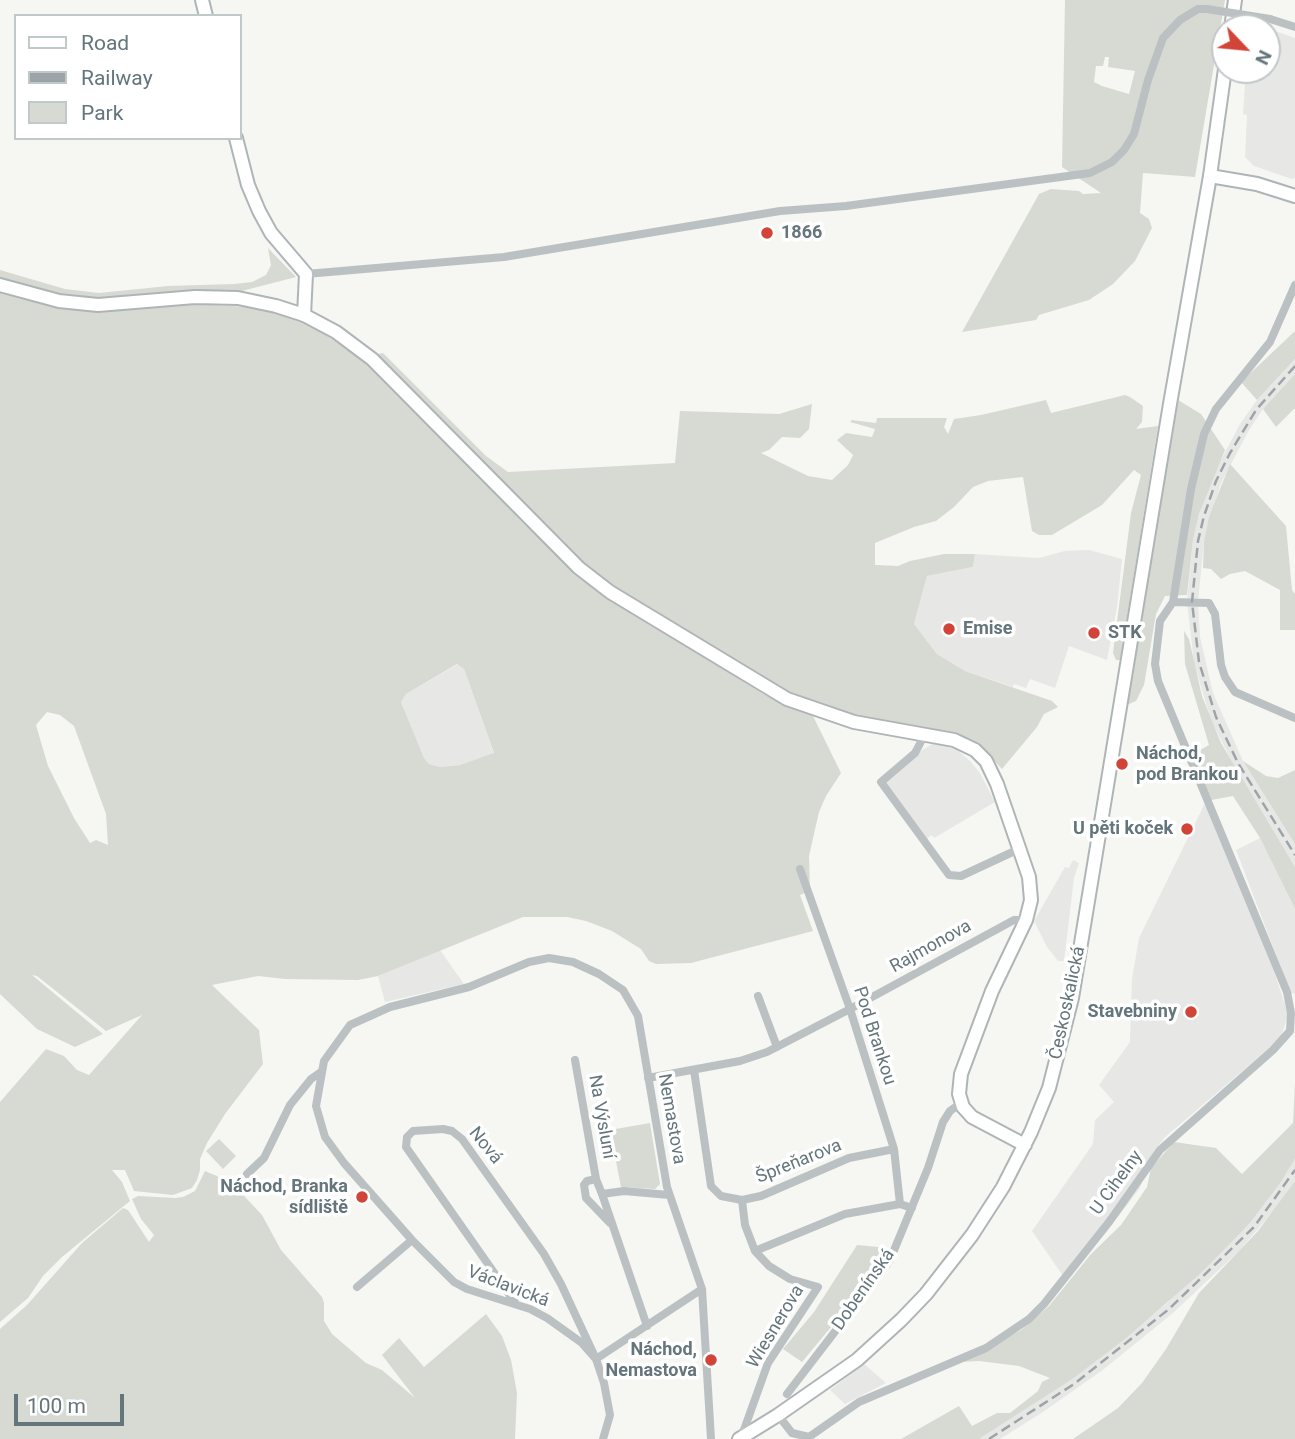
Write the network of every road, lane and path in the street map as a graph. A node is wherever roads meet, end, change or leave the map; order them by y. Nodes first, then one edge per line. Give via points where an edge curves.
1 (1200, 6) edge
2 (1295, 27) edge
3 (1223, 84) edge
4 (237, 140) edge
5 (1210, 176) junction
6 (1295, 196) edge
7 (306, 274) junction
8 (0, 285) edge
9 (1295, 285) edge
10 (304, 315) junction
11 (1173, 602) junction
12 (1295, 718) edge
13 (925, 734) junction
14 (1019, 849) junction
15 (800, 869) dead end
16 (1026, 920) junction
17 (451, 992) joint
18 (758, 996) dead end
19 (850, 1009) junction
20 (778, 1047) junction
21 (575, 1059) dead end
22 (694, 1070) junction
23 (321, 1072) junction
24 (648, 1078) junction
25 (961, 1102) junction
26 (1025, 1144) junction
27 (894, 1149) junction
28 (247, 1174) dead end
29 (596, 1179) junction
30 (602, 1194) junction
31 (669, 1195) junction
32 (742, 1200) junction
33 (900, 1204) junction
34 (912, 1209) junction
35 (610, 1223) junction
36 (412, 1240) junction
37 (755, 1251) junction
38 (357, 1287) dead end
39 (702, 1289) junction
40 (516, 1304) junction
41 (647, 1326) junction
42 (596, 1359) junction
43 (786, 1394) dead end
44 (778, 1415) junction
45 (603, 1439) edge
46 (711, 1439) edge
47 (740, 1439) edge

1 - 2 street, bridge
1 - 7 street via 1163,38 1134,134 1124,150 1090,173 780,211 504,257
3 - 5 main road, Českoskalická
4 - 7 main road via 259,211 271,233
5 - 6 main road
5 - 26 main road, Českoskalická via 1072,998 1049,1088
7 - 10 main road
8 - 10 main road via 59,301 98,305 238,298
9 - 11 street, U Cihelny via 1270,342 1216,409 1204,434
10 - 13 main road via 372,359 559,549 610,592 788,699 854,722
11 - 12 street via 1209,603 1215,614 1221,665 1235,692
11 - 44 street, U Cihelny via 1160,621 1155,664 1158,681 1287,992 1292,1024 1287,1036 1160,1150 1044,1304 1011,1333 859,1402 809,1437 792,1433
13 - 14 main road via 965,744 980,755 993,775
13 - 14 street via 915,753 881,782 949,875 961,876
14 - 16 main road via 1031,892
15 - 19 street, Pod Brankou
16 - 19 street, Rajmonova via 1014,920
16 - 25 main road via 961,1074
17 - 23 street, Václavická via 390,1007 349,1025 324,1060
17 - 24 street, Nemastova via 529,962 549,958 573,962 623,990 632,1003
18 - 20 street
19 - 20 street, Rajmonova
19 - 27 street, Pod Brankou
20 - 22 street, Rajmonova
21 - 29 street, Na Výsluní
22 - 24 street, Rajmonova
22 - 32 street, Špreňarova via 711,1185 721,1195
23 - 28 street, Václavická via 290,1105 264,1158
23 - 36 street, Václavická via 316,1106 325,1137
24 - 31 street, Nemastova
25 - 26 main road via 977,1120
25 - 34 street, Dobenínská via 943,1122
26 - 44 main road, Českoskalická via 984,1218 926,1294 857,1360
27 - 32 street, Špreňarova via 849,1158
27 - 33 street, Pod Brankou
29 - 30 street, Na Výsluní
29 - 35 street, Na Výsluní via 584,1185 586,1198
30 - 31 street
30 - 35 street, Na Výsluní
31 - 39 street, Nemastova
32 - 37 street
33 - 34 street
33 - 37 street via 845,1214
34 - 43 street, Dobenínská via 890,1260
35 - 41 street, Na Výsluní
36 - 38 street
36 - 40 street, Václavická via 454,1282
37 - 47 street, Wiesnerova via 790,1279 818,1287 768,1363
39 - 41 street
39 - 46 street, Nemastova
40 - 42 street, Václavická via 547,1318
40 - 42 street, Nová via 406,1147 413,1131 443,1129 461,1139 544,1254
41 - 42 street
42 - 45 street via 610,1415
44 - 47 main road, Českoskalická

